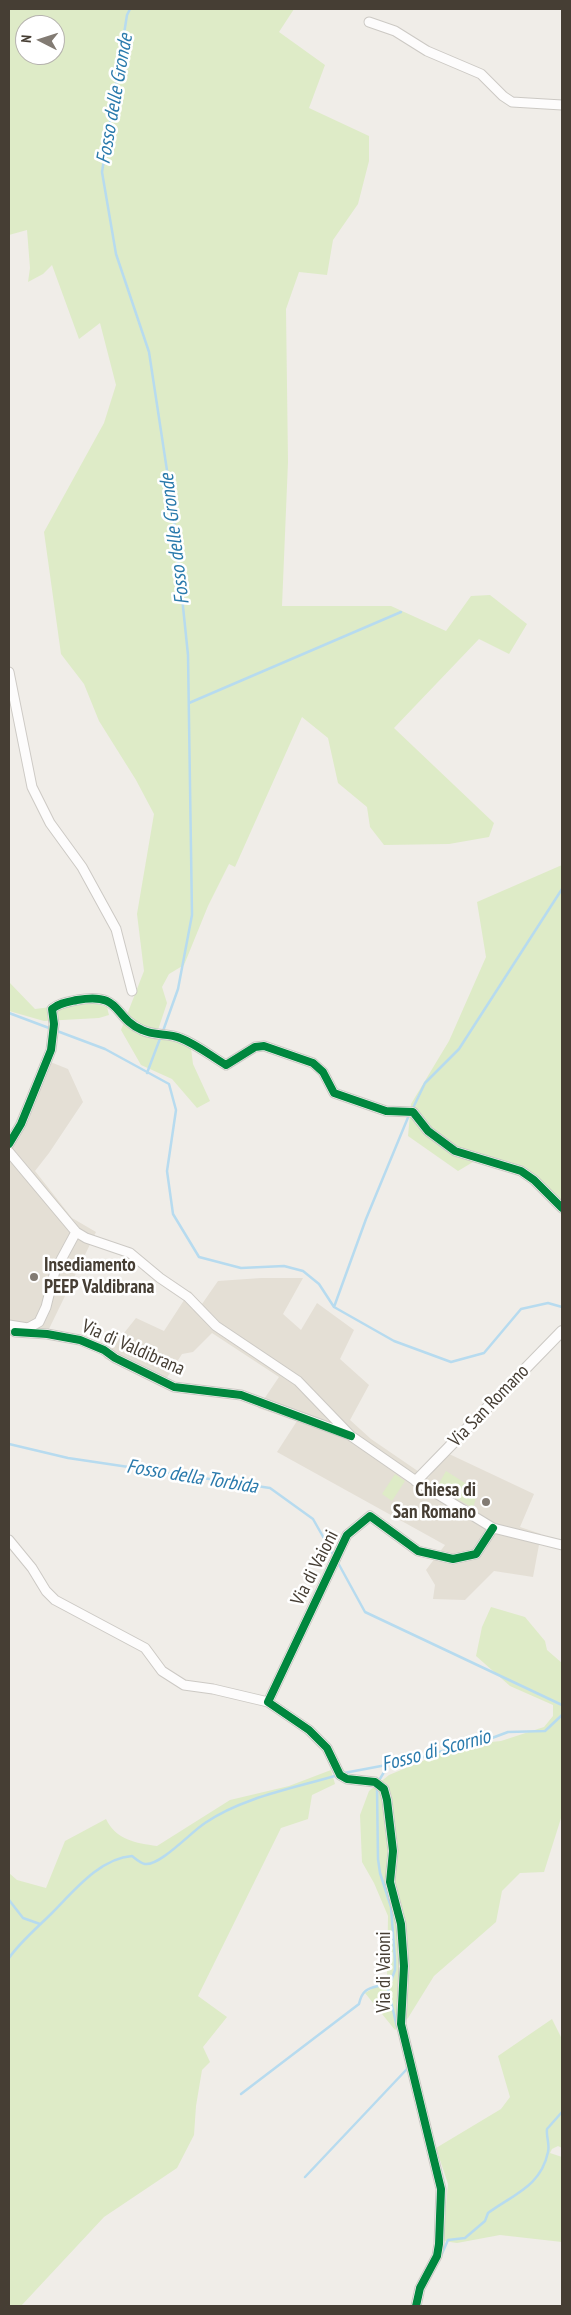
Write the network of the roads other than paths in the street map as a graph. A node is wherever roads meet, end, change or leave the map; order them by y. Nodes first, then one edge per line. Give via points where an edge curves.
1 (369, 22) dead end
2 (562, 105) edge
3 (9, 672) edge
4 (132, 991) dead end
5 (9, 1144) edge
6 (9, 1152) edge
7 (562, 1208) edge
8 (76, 1232) junction
9 (13, 1330) edge
10 (562, 1331) edge
11 (351, 1436) junction
12 (416, 1481) junction
13 (494, 1528) junction
14 (9, 1540) edge
15 (562, 1546) edge
16 (268, 1702) junction
17 (416, 2306) edge

1 - 2 street via 395,31 427,51 481,74 512,102
3 - 4 street via 32,787 116,929
5 - 7 street via 21,1124 51,1050 52,1009 64,1003 97,998 115,1005 137,1028 149,1033 178,1036 226,1065 255,1047 264,1046 313,1062 323,1072 334,1093 386,1112 413,1112 428,1131 455,1151 520,1171 534,1180
6 - 8 street, Via di Valdibrana
8 - 9 street, Via di Valdibrana via 55,1271 42,1317 34,1326
8 - 11 street, Via di Valdibrana via 130,1253 188,1296 216,1326 298,1381
9 - 11 street, Via di Valdibrana via 80,1340 174,1387 242,1395
10 - 12 street, Via San Romano
11 - 12 street, Via di Valdibrana
12 - 13 street, Via di Valdibrana
13 - 15 street, Via di Valdibrana
13 - 16 street, Via di Vaioni via 476,1554 453,1559 418,1551 370,1516 347,1535
14 - 16 street, Via di Vaioni via 55,1600 145,1648 162,1671 184,1685
16 - 17 street, Via di Vaioni via 309,1730 327,1748 340,1775 347,1779 375,1782 384,1789 387,1800 393,1851 390,1882 402,1933 404,1991 401,2024 441,2189 437,2256 418,2292

